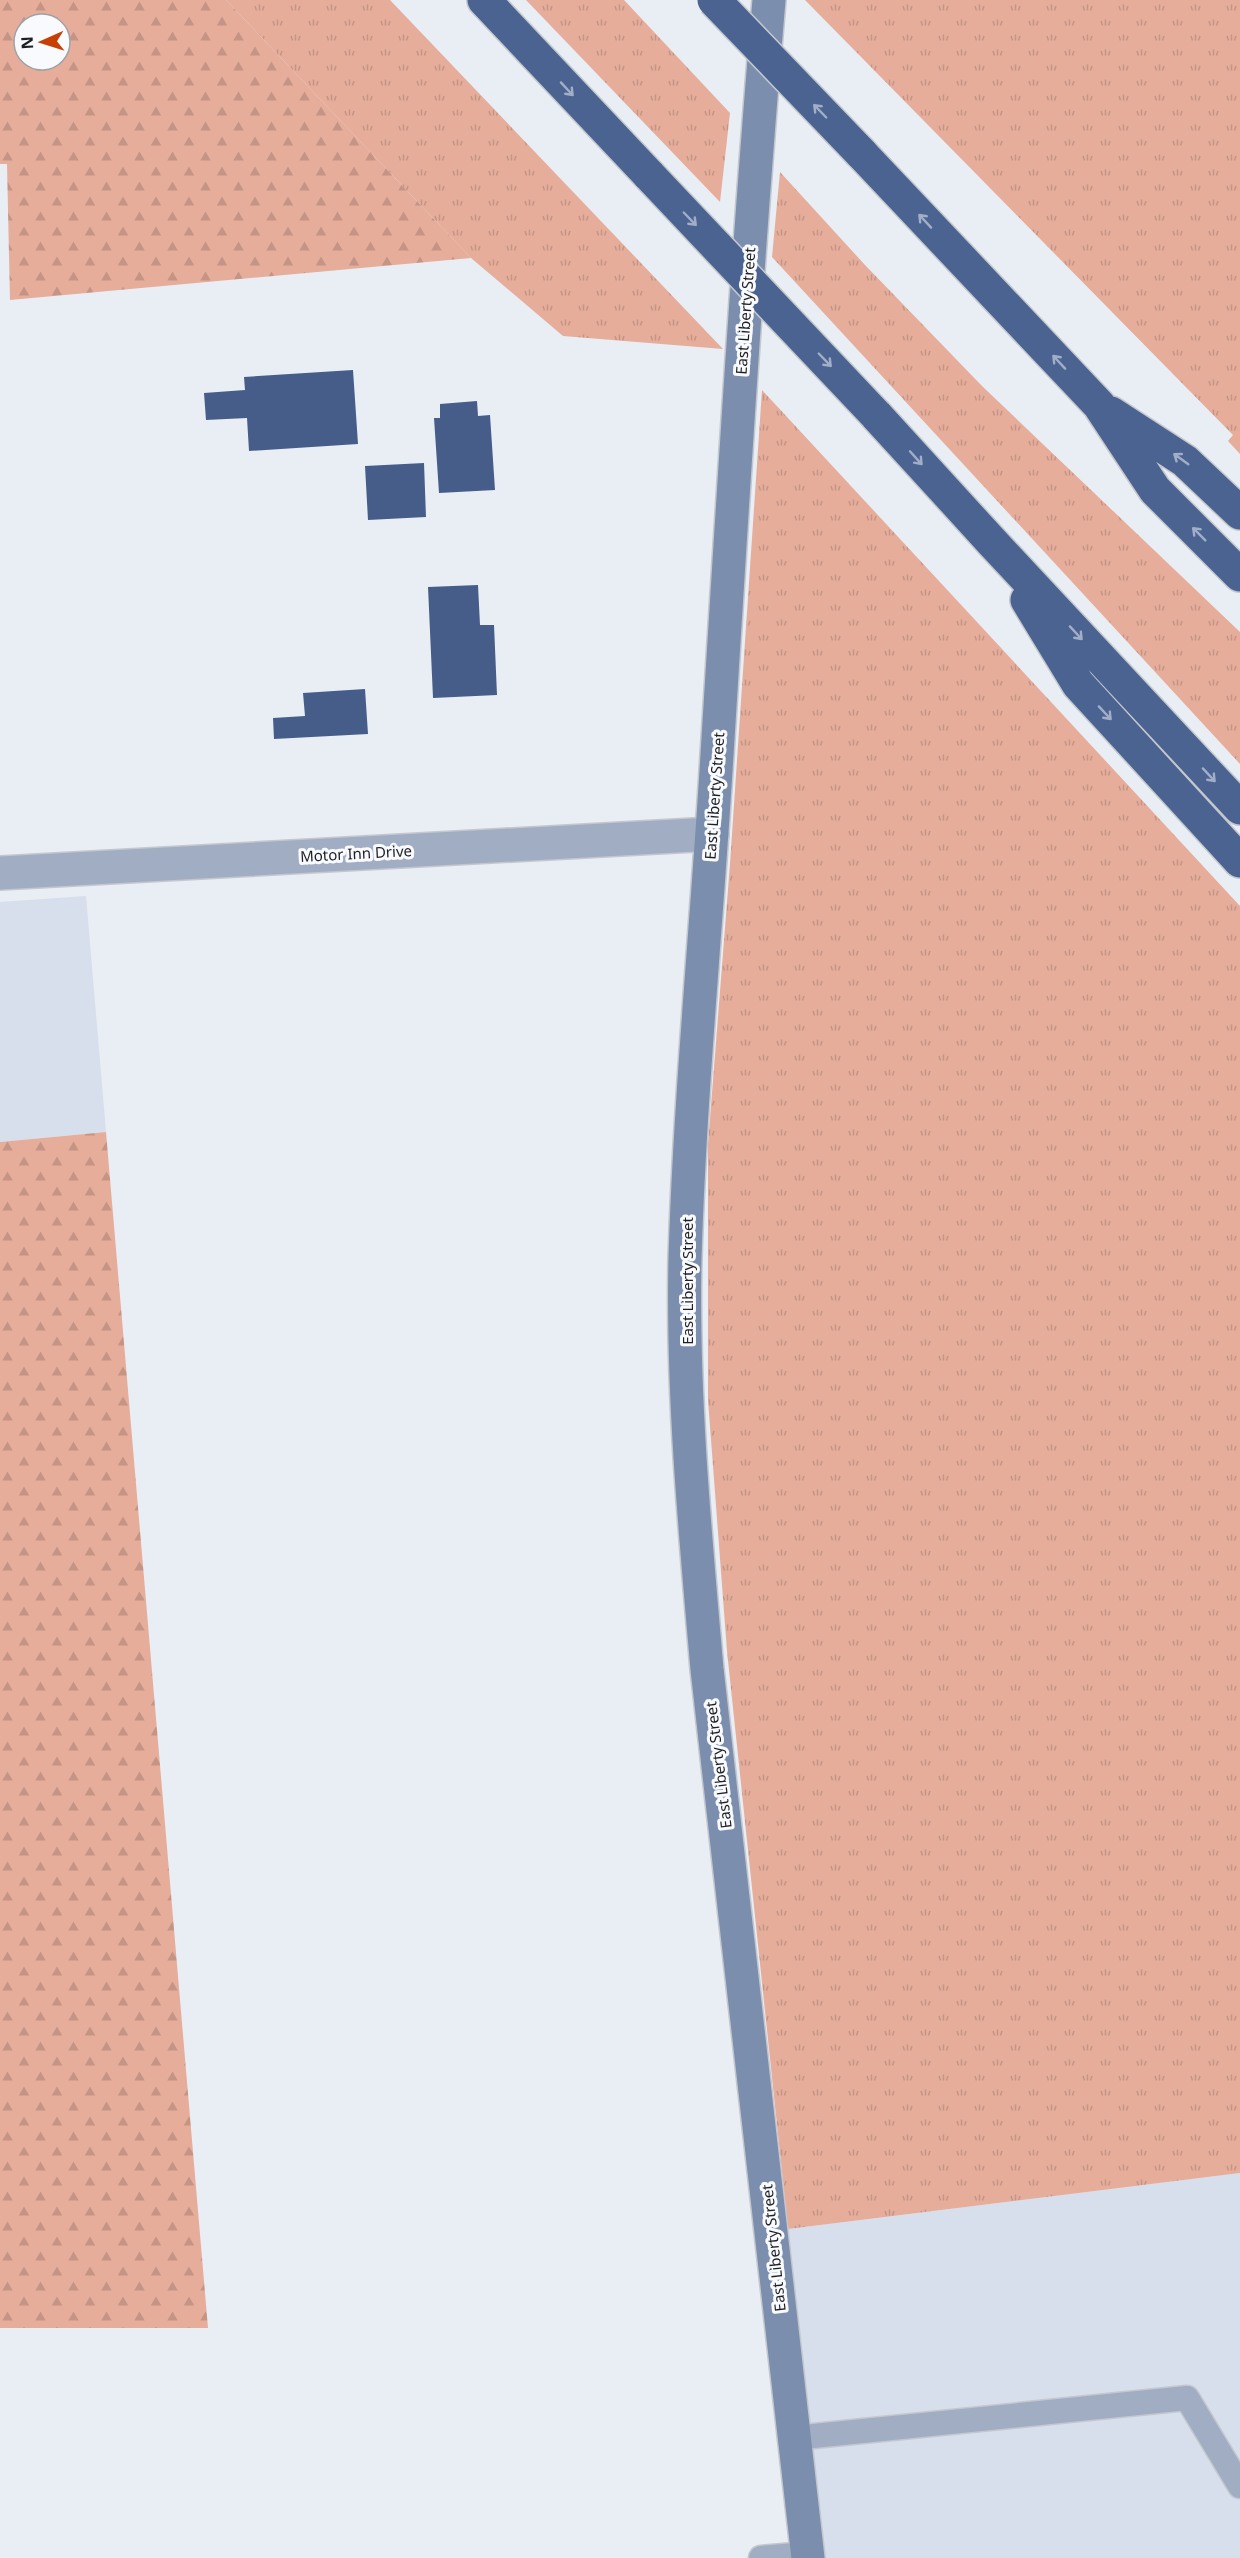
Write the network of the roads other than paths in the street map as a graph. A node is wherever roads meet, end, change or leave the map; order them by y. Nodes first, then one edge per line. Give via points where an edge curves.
1 (462, 0) edge
2 (484, 0) edge
3 (714, 0) edge
4 (769, 0) edge
5 (535, 55) junction
6 (1099, 405) junction
7 (1240, 513) edge
8 (992, 542) junction
9 (1240, 575) edge
10 (1240, 808) edge
11 (712, 834) junction
12 (1240, 861) edge
13 (0, 873) edge
14 (794, 2438) junction
15 (1240, 2486) edge
16 (808, 2556) edge
17 (761, 2558) edge

1 - 5 highway
2 - 5 highway
6 -> 3 highway, bridge
4 - 11 street, East Liberty Street
5 -> 8 highway, bridge
7 -> 6 highway via 1185,461
9 -> 6 highway via 1155,490
8 -> 10 highway
8 -> 12 highway via 1078,684
11 - 13 street, Motor Inn Drive
11 - 14 street, East Liberty Street via 695,1048 685,1261 688,1416 707,1669
14 - 15 lane via 1187,2398
14 - 16 street, East Liberty Street
16 - 17 lane

